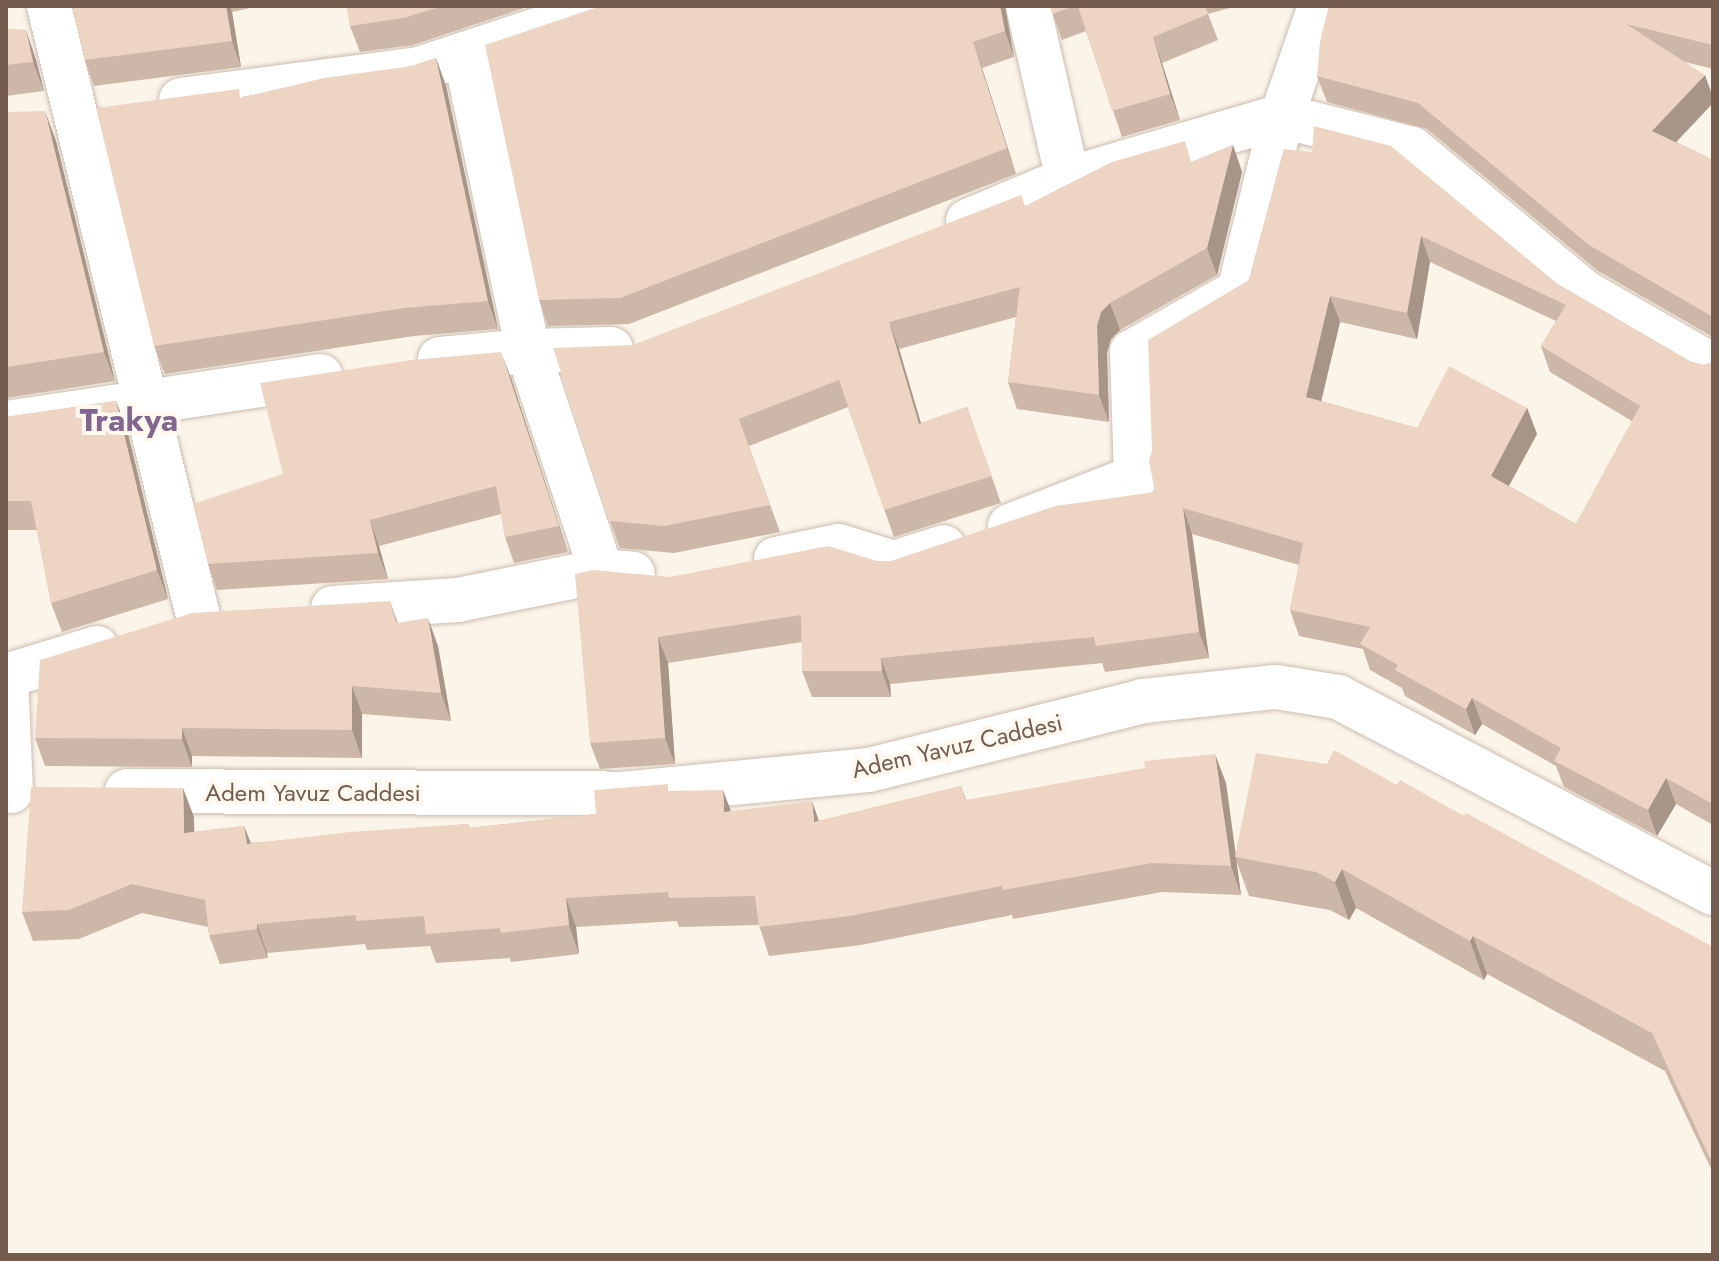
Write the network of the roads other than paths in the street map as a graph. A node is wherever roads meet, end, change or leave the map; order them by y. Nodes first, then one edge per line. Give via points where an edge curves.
1 (49, 6) edge
2 (610, 6) edge
3 (1028, 6) edge
4 (1320, 6) edge
5 (465, 54) junction
6 (90, 112) junction
7 (1282, 116) junction
8 (1068, 179) junction
9 (931, 235) edge
10 (649, 343) edge
11 (528, 351) junction
12 (403, 363) edge
13 (1713, 366) edge
14 (358, 370) edge
15 (149, 404) junction
16 (6, 423) edge
17 (731, 568) edge
18 (601, 571) junction
19 (675, 578) edge
20 (290, 610) edge
21 (244, 613) edge
22 (198, 616) junction
23 (8, 791) edge
24 (1713, 893) edge

1 - 6 street
2 - 5 street
3 - 8 street
4 - 7 street
5 - 6 street via 419,69
5 - 11 street
6 - 15 street
7 - 8 street
7 - 13 street via 1412,149 1584,292
7 - 17 street via 1239,291 1132,352 1136,477 1018,524 894,563 839,546
8 - 9 street
10 - 11 street via 634,349
11 - 12 street
11 - 18 street
14 - 15 street
15 - 16 street
15 - 22 street
18 - 19 street
18 - 20 street via 458,600
21 - 22 street
22 - 23 street via 6,676
23 - 24 street, Adem Yavuz Caddesi via 620,794 869,770 1143,701 1276,687 1338,697

